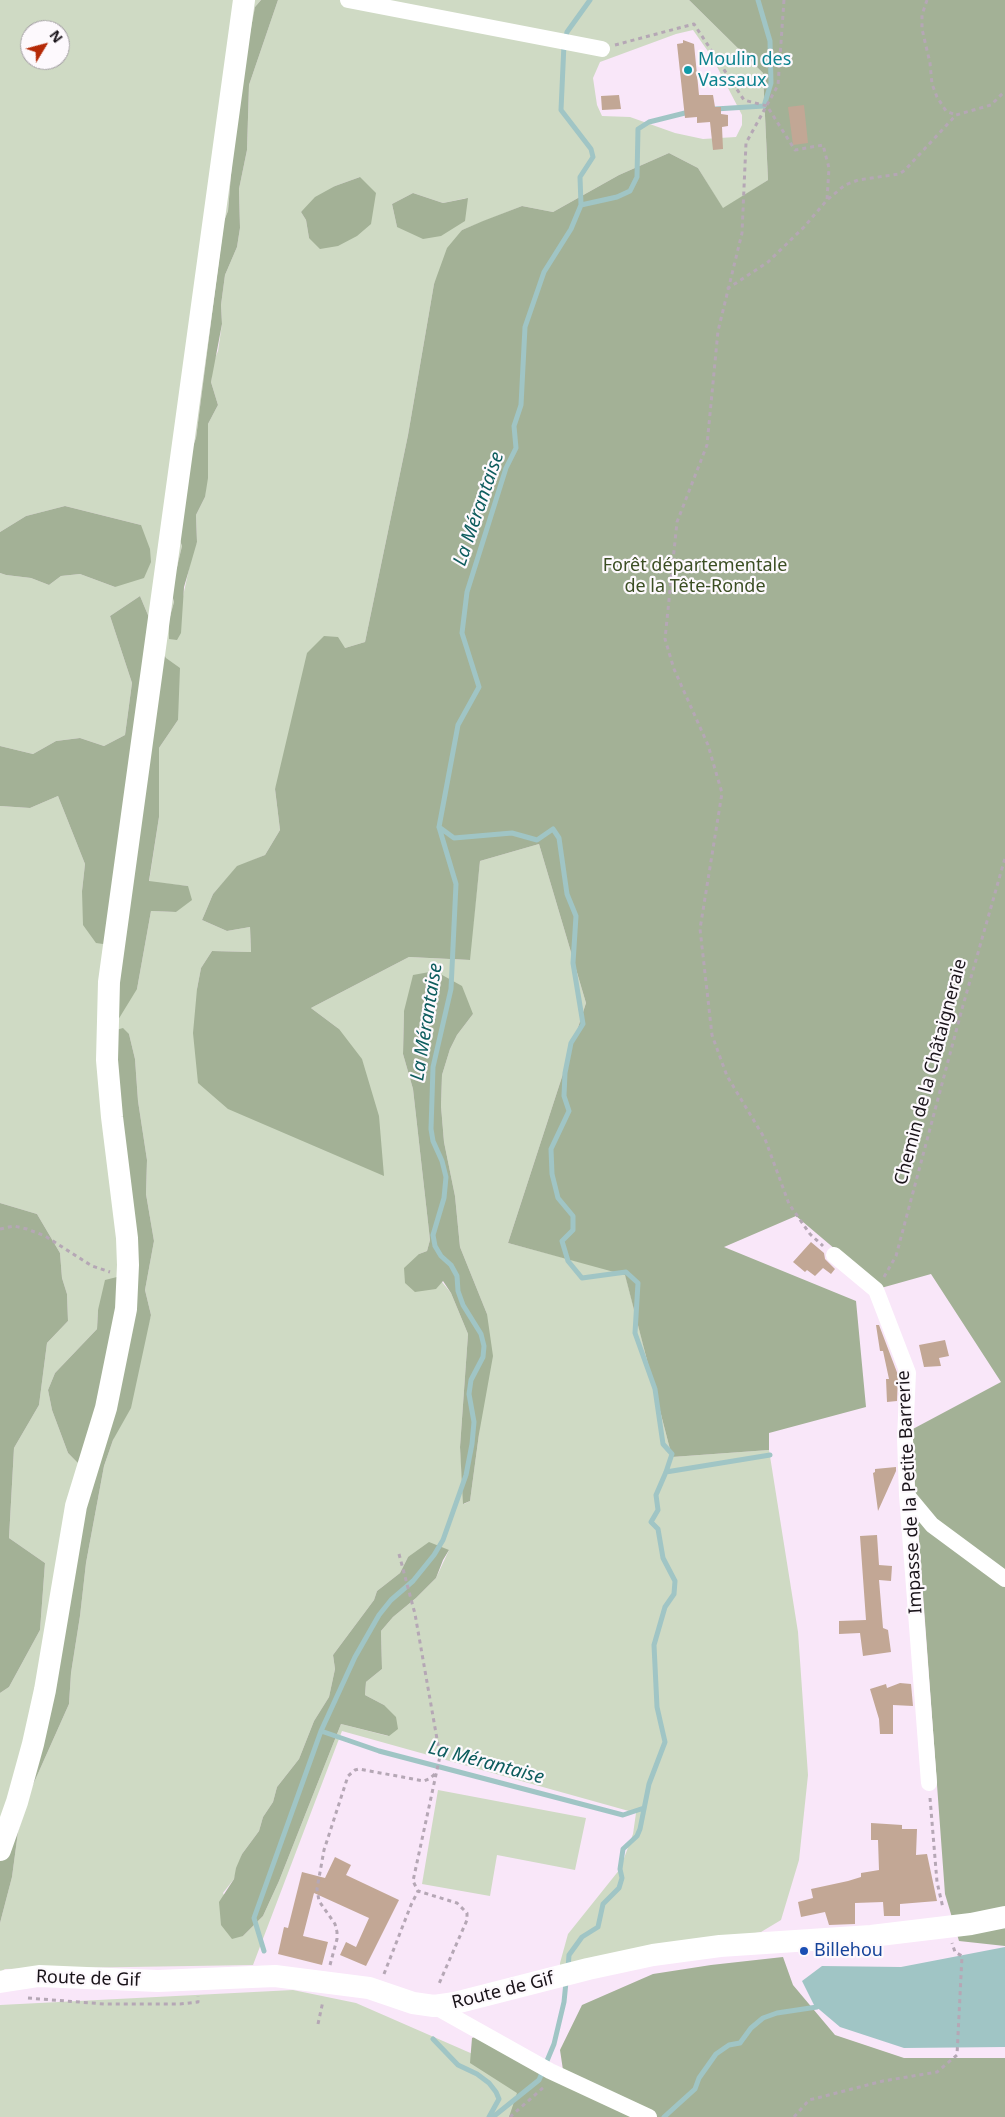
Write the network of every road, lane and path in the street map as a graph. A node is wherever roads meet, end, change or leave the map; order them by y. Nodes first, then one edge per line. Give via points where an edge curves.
1 (244, 0) edge
2 (348, 0) edge
3 (784, 0) edge
4 (927, 0) edge
5 (602, 49) joint
6 (1005, 91) edge
7 (767, 106) junction
8 (956, 115) junction
9 (827, 200) junction
10 (727, 289) junction
11 (1005, 858) edge
12 (0, 1229) edge
13 (834, 1256) joint
14 (128, 1276) junction
15 (876, 1290) junction
16 (907, 1495) junction
17 (399, 1554) dead end
18 (1005, 1579) edge
19 (437, 1770) junction
20 (929, 1783) joint
21 (0, 1850) edge
22 (418, 1891) junction
23 (1005, 1917) edge
24 (949, 1933) junction
25 (384, 1975) dead end
26 (198, 1980) junction
27 (0, 1982) edge
28 (328, 1982) junction
29 (19, 1998) dead end
30 (434, 2006) junction
31 (318, 2024) dead end
32 (549, 2070) junction
33 (510, 2117) edge
34 (649, 2117) edge
35 (794, 2117) edge

1 - 14 street via 109,982 108,1077 125,1212
2 - 5 street
3 - 7 path via 778,85
4 - 8 path via 922,29 932,84 946,111
5 - 7 path via 694,24 744,100
6 - 8 path via 991,105
7 - 9 path via 795,150 823,145 829,168
7 - 10 path via 746,142 742,233
8 - 9 path via 905,170 845,185
9 - 10 path via 768,262
10 - 13 path via 718,330 707,445 677,522 665,639 674,669 708,745 722,793 700,929 712,1035 727,1076 765,1139 789,1204 810,1234
11 - 15 path, Chemin de la Châtaigneraie via 896,1256
12 - 14 path via 14,1226 27,1229 45,1236 92,1266
13 - 15 street, Impasse de la Petite Barrerie
14 - 21 street via 126,1309 115,1368 76,1506 40,1711 24,1780
15 - 16 street, Impasse de la Petite Barrerie via 908,1373
16 - 18 street via 932,1524
16 - 20 street, Impasse de la Petite Barrerie
17 - 19 path via 440,1747
19 - 22 path via 413,1878
19 - 28 path via 433,1777 424,1781 360,1769 351,1773 346,1781 322,1860 317,1895 338,1932
20 - 24 path via 937,1882
22 - 25 path
22 - 30 path via 457,1903 467,1913 468,1920 437,1990
23 - 24 street, Route de Gif via 971,1924
24 - 30 street, Route de Gif via 720,1946 654,1955
24 - 35 path via 955,1952 962,1956 957,2056 937,2072 883,2081 809,2100
26 - 27 street, Route de Gif via 56,1976
26 - 28 street, Route de Gif via 275,1976
26 - 29 path via 198,2002 180,2004 104,2004
28 - 30 street, Route de Gif via 369,1988
28 - 31 path
30 - 32 street
32 - 33 path
32 - 34 street

